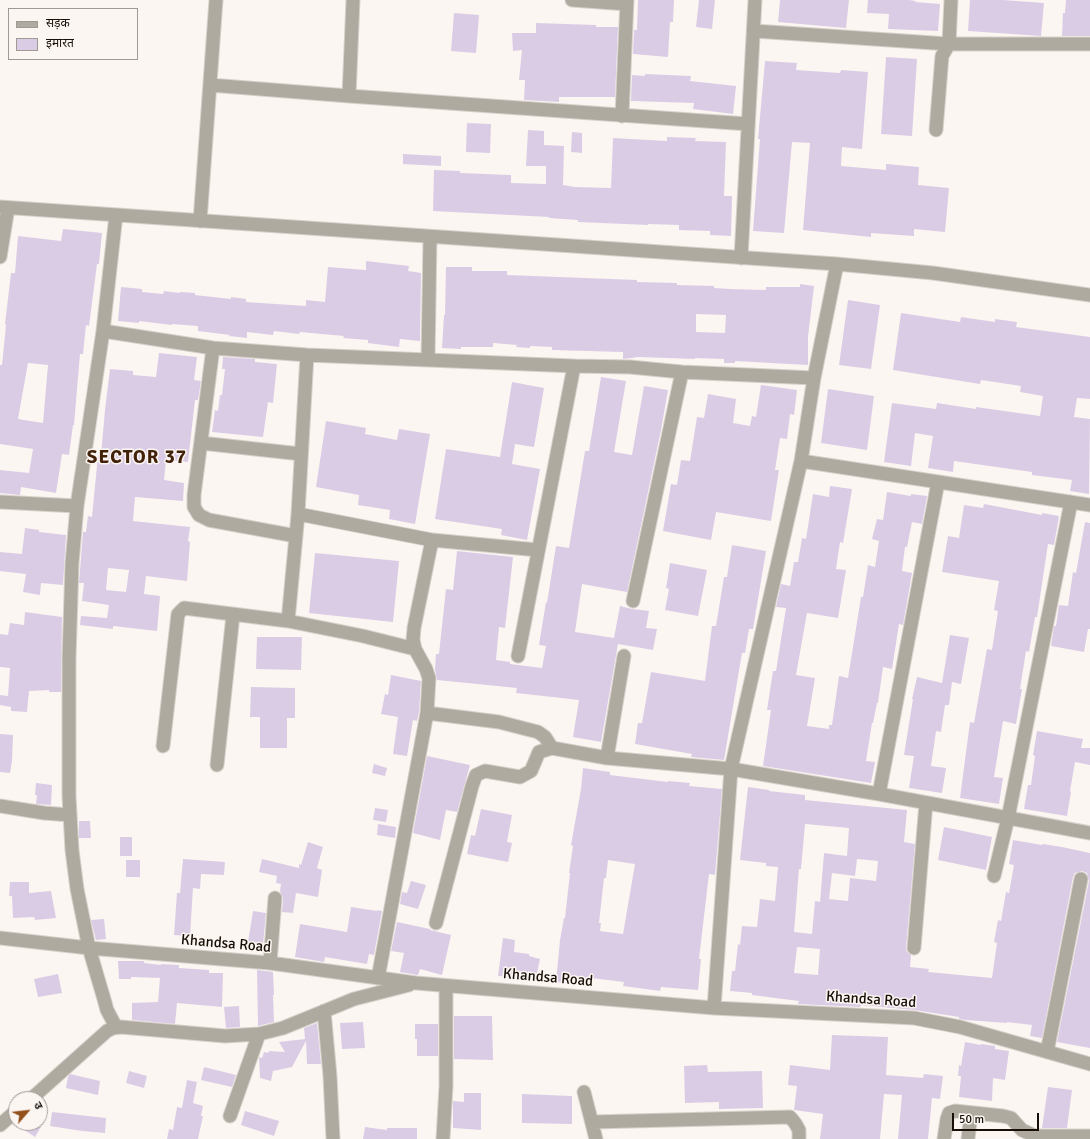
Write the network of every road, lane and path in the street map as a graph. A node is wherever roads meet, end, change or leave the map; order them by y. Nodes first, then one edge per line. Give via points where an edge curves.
1 (216, 0) edge
2 (353, 0) edge
3 (572, 0) edge
4 (755, 0) edge
5 (951, 0) edge
6 (627, 2) edge
7 (754, 30) junction
8 (949, 44) junction
9 (1090, 44) edge
10 (210, 85) junction
11 (349, 96) junction
12 (622, 116) junction
13 (748, 124) junction
14 (936, 130) dead end
15 (4, 207) edge
16 (116, 215) junction
17 (200, 221) junction
18 (430, 236) junction
19 (0, 257) edge
20 (741, 258) junction
21 (837, 264) junction
22 (1090, 295) edge
23 (103, 331) junction
24 (213, 348) junction
25 (307, 356) junction
26 (428, 360) junction
27 (574, 366) junction
28 (682, 372) junction
29 (814, 378) junction
30 (200, 443) junction
31 (301, 454) junction
32 (801, 461) junction
33 (938, 482) junction
34 (0, 502) edge
35 (1071, 502) junction
36 (1090, 505) edge
37 (77, 506) junction
38 (298, 514) junction
39 (296, 536) junction
40 (432, 540) junction
41 (538, 550) junction
42 (634, 602) dead end
43 (233, 615) junction
44 (288, 621) junction
45 (415, 649) junction
46 (518, 656) dead end
47 (624, 656) dead end
48 (427, 713) junction
49 (163, 746) dead end
50 (552, 748) junction
51 (607, 758) junction
52 (217, 765) dead end
53 (731, 770) junction
54 (879, 794) junction
55 (926, 803) junction
56 (0, 806) edge
57 (70, 815) junction
58 (1008, 818) junction
59 (1090, 833) edge
60 (994, 876) dead end
61 (1081, 879) dead end
62 (275, 898) dead end
63 (436, 922) dead end
64 (0, 938) edge
65 (89, 948) junction
66 (914, 948) dead end
67 (270, 963) junction
68 (378, 978) junction
69 (416, 983) junction
70 (446, 986) junction
71 (714, 1008) junction
72 (324, 1011) junction
73 (116, 1027) junction
74 (259, 1034) junction
75 (1047, 1052) junction
76 (1090, 1064) edge
77 (40, 1091) edge
78 (584, 1092) dead end
79 (971, 1113) junction
80 (230, 1116) dead end
81 (8, 1118) edge
82 (592, 1122) junction
83 (0, 1125) edge
84 (1090, 1136) edge
85 (333, 1139) edge
86 (443, 1139) edge
87 (596, 1139) edge
88 (799, 1139) edge
89 (944, 1139) edge
90 (968, 1139) edge

1 - 10 street
2 - 11 street
3 - 6 street
4 - 7 street
5 - 8 street
6 - 12 street
7 - 8 street
7 - 13 street
8 - 9 street
8 - 14 street via 942,56
10 - 11 street
10 - 17 street
11 - 12 street
12 - 13 street
13 - 20 street
15 - 16 street
15 - 19 street
16 - 17 street
16 - 23 street
17 - 18 street
18 - 20 street
18 - 26 street
20 - 21 street
21 - 22 street via 933,273
21 - 29 street
23 - 24 street
23 - 37 street
24 - 25 street
24 - 30 street
25 - 26 street
25 - 31 street
26 - 27 street
27 - 28 street via 630,367
27 - 41 street
28 - 29 street
28 - 42 street
29 - 32 street
30 - 31 street
30 - 39 street via 193,503 199,514 209,520
31 - 38 street
32 - 33 street
32 - 53 street
33 - 35 street
33 - 54 street
34 - 37 street
35 - 36 street
35 - 58 street
37 - 57 street via 72,563 69,659
38 - 39 street
38 - 40 street
39 - 44 street
40 - 41 street
40 - 45 street via 414,628
41 - 46 street
43 - 44 street
43 - 49 street via 188,608 184,608 178,614
43 - 52 street
44 - 45 street
45 - 48 street via 429,678
47 - 51 street
48 - 50 street via 499,722 538,732
48 - 68 street
50 - 51 street
50 - 63 street via 539,752 531,771 520,777 485,771 476,775
51 - 53 street
53 - 54 street
53 - 71 street
54 - 55 street
55 - 58 street
55 - 66 street
56 - 57 street
57 - 65 street via 77,889
58 - 59 street
58 - 60 street
61 - 75 street
62 - 67 street
64 - 65 street, Khandsa Road
65 - 67 street, Khandsa Road
65 - 73 street via 107,1010
67 - 68 street, Khandsa Road
68 - 69 street, Khandsa Road
69 - 70 street, Khandsa Road
69 - 72 street via 354,999
70 - 71 street, Khandsa Road
70 - 86 street
71 - 75 street, Khandsa Road via 914,1018 960,1027
72 - 74 street via 283,1028
72 - 85 street
73 - 74 street via 225,1036
73 - 77 street via 107,1031
74 - 80 street
75 - 76 street, Khandsa Road
78 - 82 street
79 - 84 street via 1011,1118 1022,1130 1035,1136
79 - 89 street via 949,1113
79 - 90 street
81 - 83 street
82 - 87 street
82 - 88 street via 790,1117 799,1130

